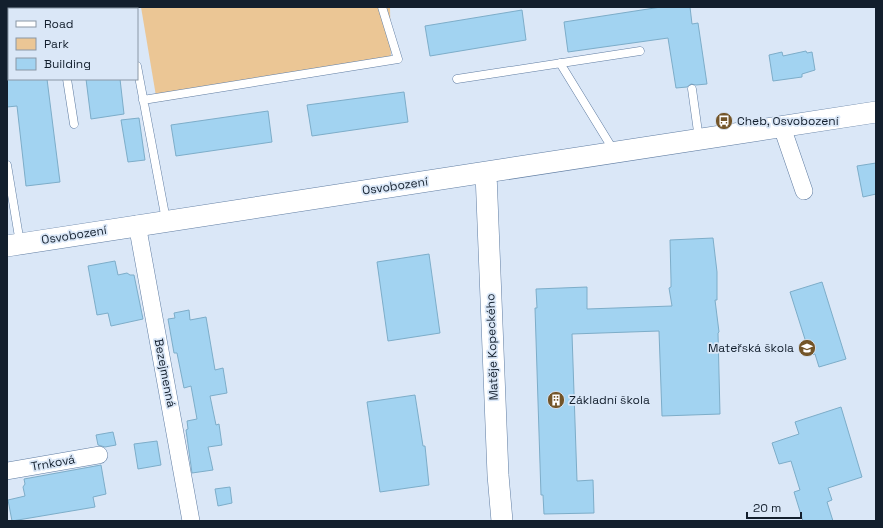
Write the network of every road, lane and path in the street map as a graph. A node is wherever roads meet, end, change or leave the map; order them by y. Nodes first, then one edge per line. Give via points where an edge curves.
1 (382, 7) edge
2 (640, 51) dead end
3 (560, 63) junction
4 (138, 72) edge
5 (457, 79) dead end
6 (67, 80) edge
7 (692, 89) dead end
8 (143, 100) junction
9 (876, 112) edge
10 (74, 124) dead end
11 (782, 127) junction
12 (699, 140) junction
13 (616, 153) junction
14 (7, 165) edge
15 (486, 173) junction
16 (804, 191) dead end
17 (166, 220) junction
18 (137, 224) junction
19 (14, 244) edge
20 (99, 455) dead end
21 (7, 471) edge
22 (191, 521) edge
23 (502, 521) edge

1 - 8 lane via 398,59
2 - 3 lane
3 - 5 lane
3 - 13 lane
4 - 8 lane
6 - 10 lane
7 - 12 lane
8 - 17 lane
9 - 11 street, Osvobození
11 - 12 street, Osvobození
11 - 16 street
12 - 13 street, Osvobození
13 - 15 street, Osvobození
14 - 19 lane
15 - 17 street, Osvobození
15 - 23 street, Matěje Kopeckého
17 - 18 street, Osvobození
18 - 19 street, Osvobození
18 - 22 street, Bezejmenná
20 - 21 street, Trnková

